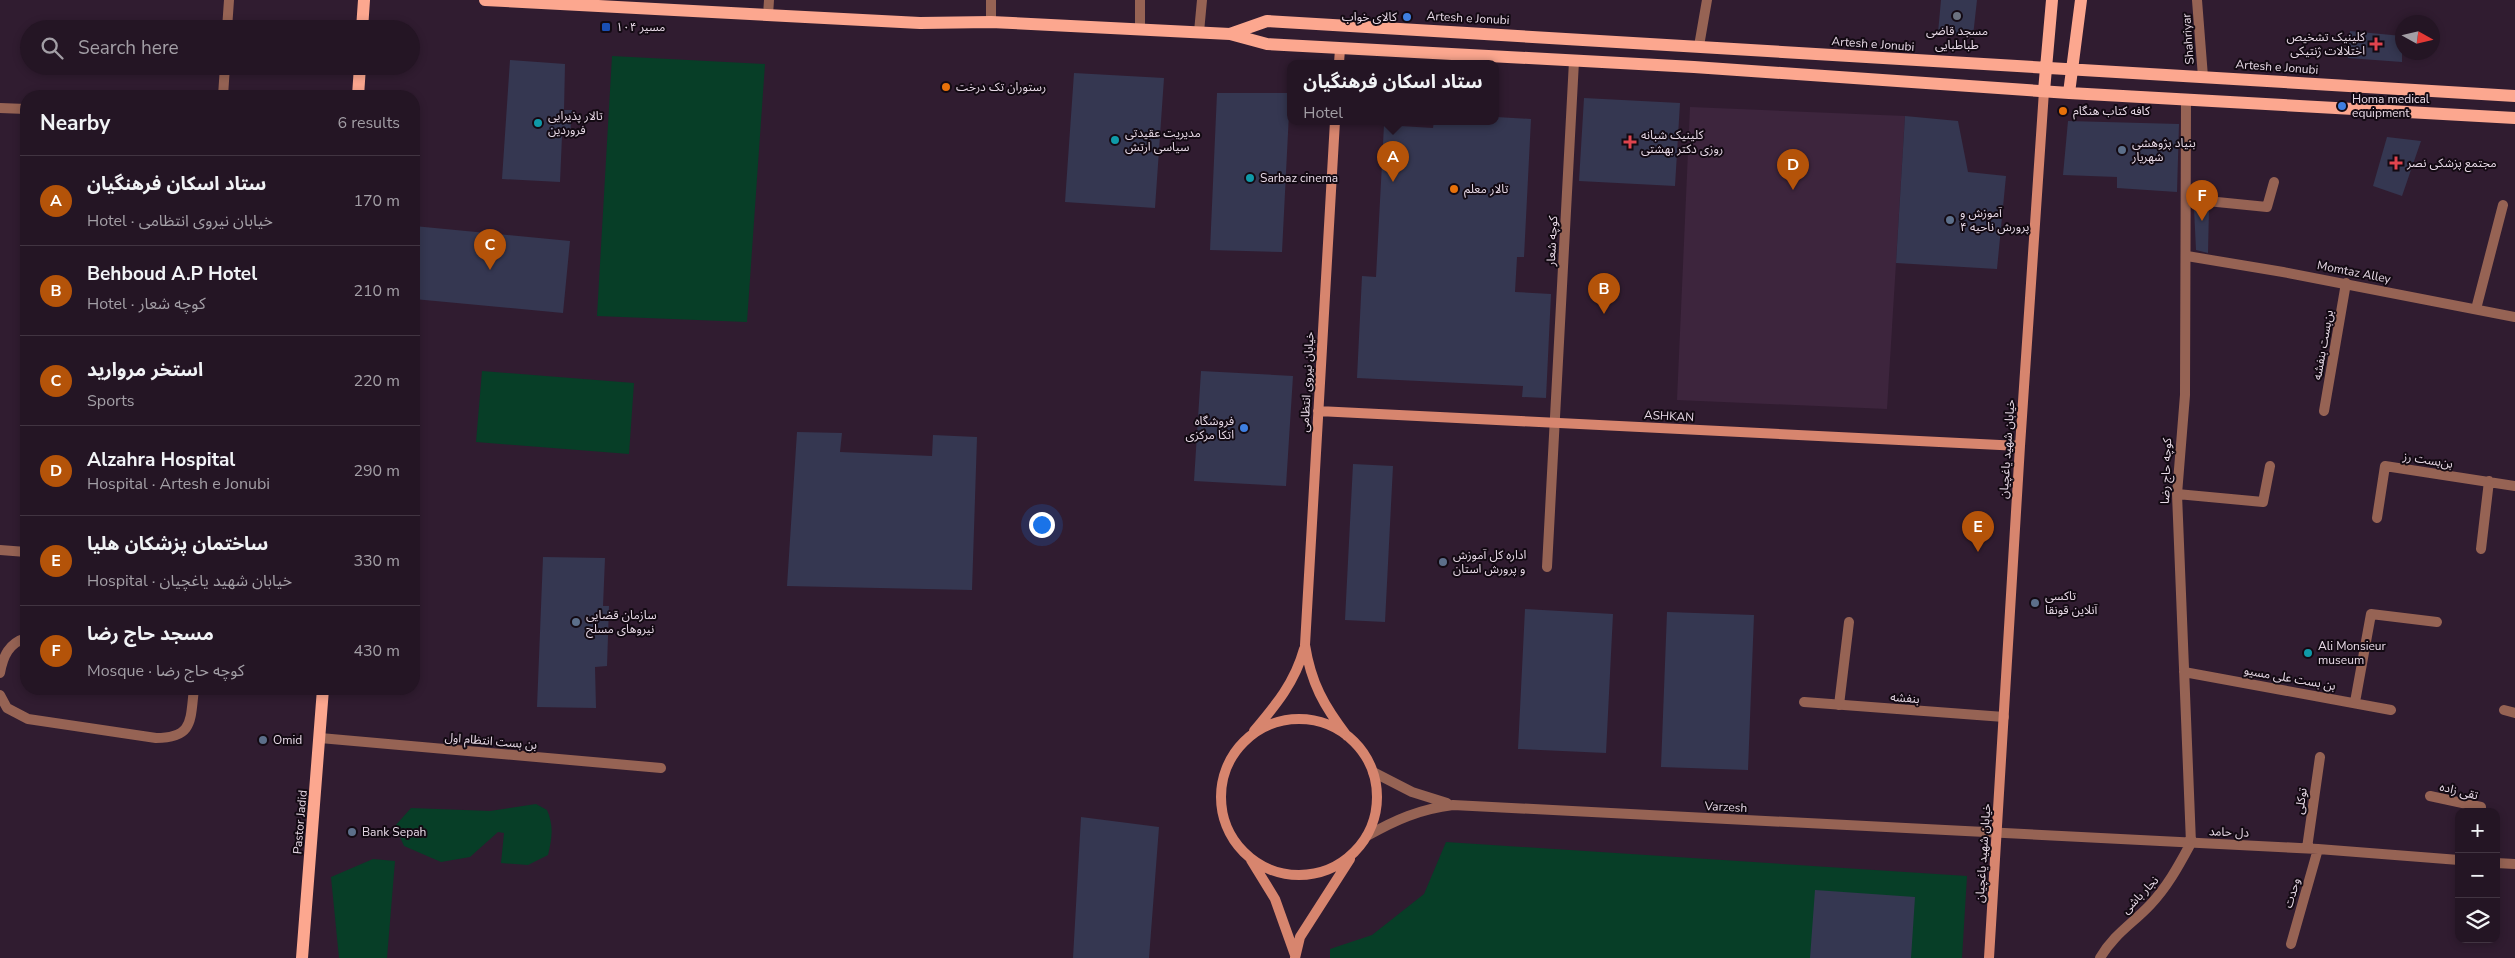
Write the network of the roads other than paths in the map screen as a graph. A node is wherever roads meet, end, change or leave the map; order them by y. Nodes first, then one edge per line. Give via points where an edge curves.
1 (229, 0) edge
2 (364, 0) edge
3 (485, 0) edge
4 (769, 0) edge
5 (991, 0) edge
6 (1140, 0) edge
7 (1202, 0) edge
8 (1707, 0) edge
9 (2052, 0) edge
10 (2081, 0) edge
11 (2198, 0) edge
12 (609, 3) edge
13 (666, 5) edge
14 (768, 15) junction
15 (228, 20) edge
16 (363, 20) edge
17 (991, 22) junction
18 (1140, 30) junction
19 (1199, 32) junction
20 (1230, 34) junction
21 (1699, 46) junction
22 (1340, 49) junction
23 (1339, 60) edge
24 (1574, 61) junction
25 (2046, 68) junction
26 (2072, 70) junction
27 (224, 75) edge
28 (359, 75) edge
29 (2203, 77) junction
30 (223, 90) edge
31 (358, 90) edge
32 (2044, 91) junction
33 (2069, 93) junction
34 (2515, 96) edge
35 (2186, 99) junction
36 (0, 108) edge
37 (20, 109) edge
38 (2515, 118) edge
39 (1335, 125) edge
40 (2274, 182) dead end
41 (2187, 199) junction
42 (2503, 206) dead end
43 (2187, 256) junction
44 (2346, 283) junction
45 (2476, 309) junction
46 (2515, 317) edge
47 (1318, 411) junction
48 (2324, 411) dead end
49 (1556, 423) junction
50 (2020, 446) junction
51 (2270, 466) dead end
52 (2489, 482) junction
53 (2515, 486) edge
54 (2177, 494) junction
55 (2378, 518) dead end
56 (2481, 549) dead end
57 (0, 550) edge
58 (20, 552) edge
59 (1547, 567) dead end
60 (1849, 622) dead end
61 (2437, 622) dead end
62 (20, 641) edge
63 (1305, 645) junction
64 (2184, 672) junction
65 (0, 673) edge
66 (0, 695) edge
67 (193, 695) edge
68 (323, 695) edge
69 (1804, 702) dead end
70 (2355, 702) junction
71 (1839, 705) junction
72 (2391, 710) dead end
73 (2504, 710) dead end
74 (2515, 713) edge
75 (2004, 717) junction
76 (1347, 736) junction
77 (320, 738) junction
78 (1245, 741) junction
79 (2320, 757) dead end
80 (661, 768) dead end
81 (1373, 772) junction
82 (2430, 796) dead end
83 (1453, 805) junction
84 (2481, 808) edge
85 (1997, 834) junction
86 (1367, 836) junction
87 (2191, 843) junction
88 (2307, 848) junction
89 (2318, 848) junction
90 (1353, 854) junction
91 (1251, 859) junction
92 (2455, 860) edge
93 (2500, 863) edge
94 (2515, 864) edge
95 (2291, 944) dead end
96 (1295, 957) edge
97 (302, 958) edge
98 (1989, 958) edge
99 (2100, 958) edge

1 - 15 street
2 - 16 main road
3 - 12 main road, Artesh e Jonubi
4 - 14 street
5 - 17 street
6 - 18 street
7 - 19 street
8 - 21 street
9 - 25 main road
10 - 26 main road
11 - 29 street, Shahriyar
12 - 13 main road, Artesh e Jonubi
13 - 14 main road, Artesh e Jonubi
14 - 17 main road, Artesh e Jonubi via 920,23
17 - 18 main road, Artesh e Jonubi
18 - 19 main road, Artesh e Jonubi
19 - 20 main road, Artesh e Jonubi
20 - 21 main road, Artesh e Jonubi via 1267,22
20 - 22 main road, Artesh e Jonubi via 1267,44
21 - 25 main road, Artesh e Jonubi
22 - 23 street
22 - 24 main road, Artesh e Jonubi
24 - 32 main road, Artesh e Jonubi
24 - 49 street, کوچه شعار
25 - 26 main road, Artesh e Jonubi
25 - 32 main road
26 - 29 main road, Artesh e Jonubi
26 - 33 main road
27 - 30 street
28 - 31 main road
29 - 34 main road, Artesh e Jonubi
32 - 33 main road, Artesh e Jonubi
32 - 50 street, خیابان شهید یاغچیان
33 - 35 main road, Artesh e Jonubi
35 - 38 main road, Artesh e Jonubi
35 - 41 street, کوچه حاج رضا
36 - 37 street
39 - 47 street, خیابان نیروی انتظامی
40 - 41 street via 2267,207
41 - 43 street, کوچه حاج رضا
42 - 45 street
43 - 44 street, Momtaz Alley
43 - 54 street, کوچه حاج رضا via 2185,395
44 - 45 street, Momtaz Alley
44 - 48 street, بن‌بست بنفشه
45 - 46 street, Momtaz Alley
47 - 49 street, ASHKAN
47 - 63 street, خیابان نیروی انتظامی
49 - 50 street, ASHKAN
49 - 59 street, کوچه شعار
50 - 75 street, خیابان شهید یاغچیان
51 - 54 street via 2263,502
52 - 53 street, بن‌بست رز
52 - 55 street, بن‌بست رز via 2385,466
52 - 56 street
54 - 64 street, کوچه حاج رضا
57 - 58 street
60 - 71 street
61 - 70 street via 2371,614
62 - 65 street via 10,647
63 - 76 street, خیابان نیروی انتظامی via 1312,681
63 - 78 street, خیابان نیروی انتظامی via 1300,665 1283,697
64 - 70 street, بن بست علی مسیو
64 - 87 street, کوچه حاج رضا
66 - 67 street via 13,713 28,719 156,738 180,736 186,731
68 - 77 main road, Pastor Jadid
69 - 71 street, بنفشه
70 - 72 street, بن بست علی مسیو
71 - 75 street, بنفشه
73 - 74 street
75 - 85 street, خیابان شهید یاغچیان
76 - 78 street via 1328,725 1306,719 1284,721 1263,728
76 - 81 street via 1362,752
77 - 80 street, بن بست انتظام اول
77 - 97 main road, Pastor Jadid
78 - 91 street via 1229,765 1221,801 1226,823 1236,843
79 - 88 street, توکلی
81 - 83 street, Varzesh via 1412,792
81 - 86 street via 1377,793 1375,816
82 - 84 street, تقی‌ زاده
83 - 85 street, Varzesh
83 - 86 street, Varzesh via 1409,814
85 - 87 street, دل حامد
85 - 98 street, خیابان شهید یاغچیان
86 - 90 street
87 - 88 street, دل حامد
87 - 99 street, نجار باشی via 2169,883 2150,906 2110,942
88 - 89 street, دل حامد
89 - 92 street, دل حامد
89 - 95 street, وحدت
90 - 91 street via 1335,867 1299,875 1270,870
90 - 96 street via 1300,937
91 - 96 street via 1275,900
93 - 94 street

